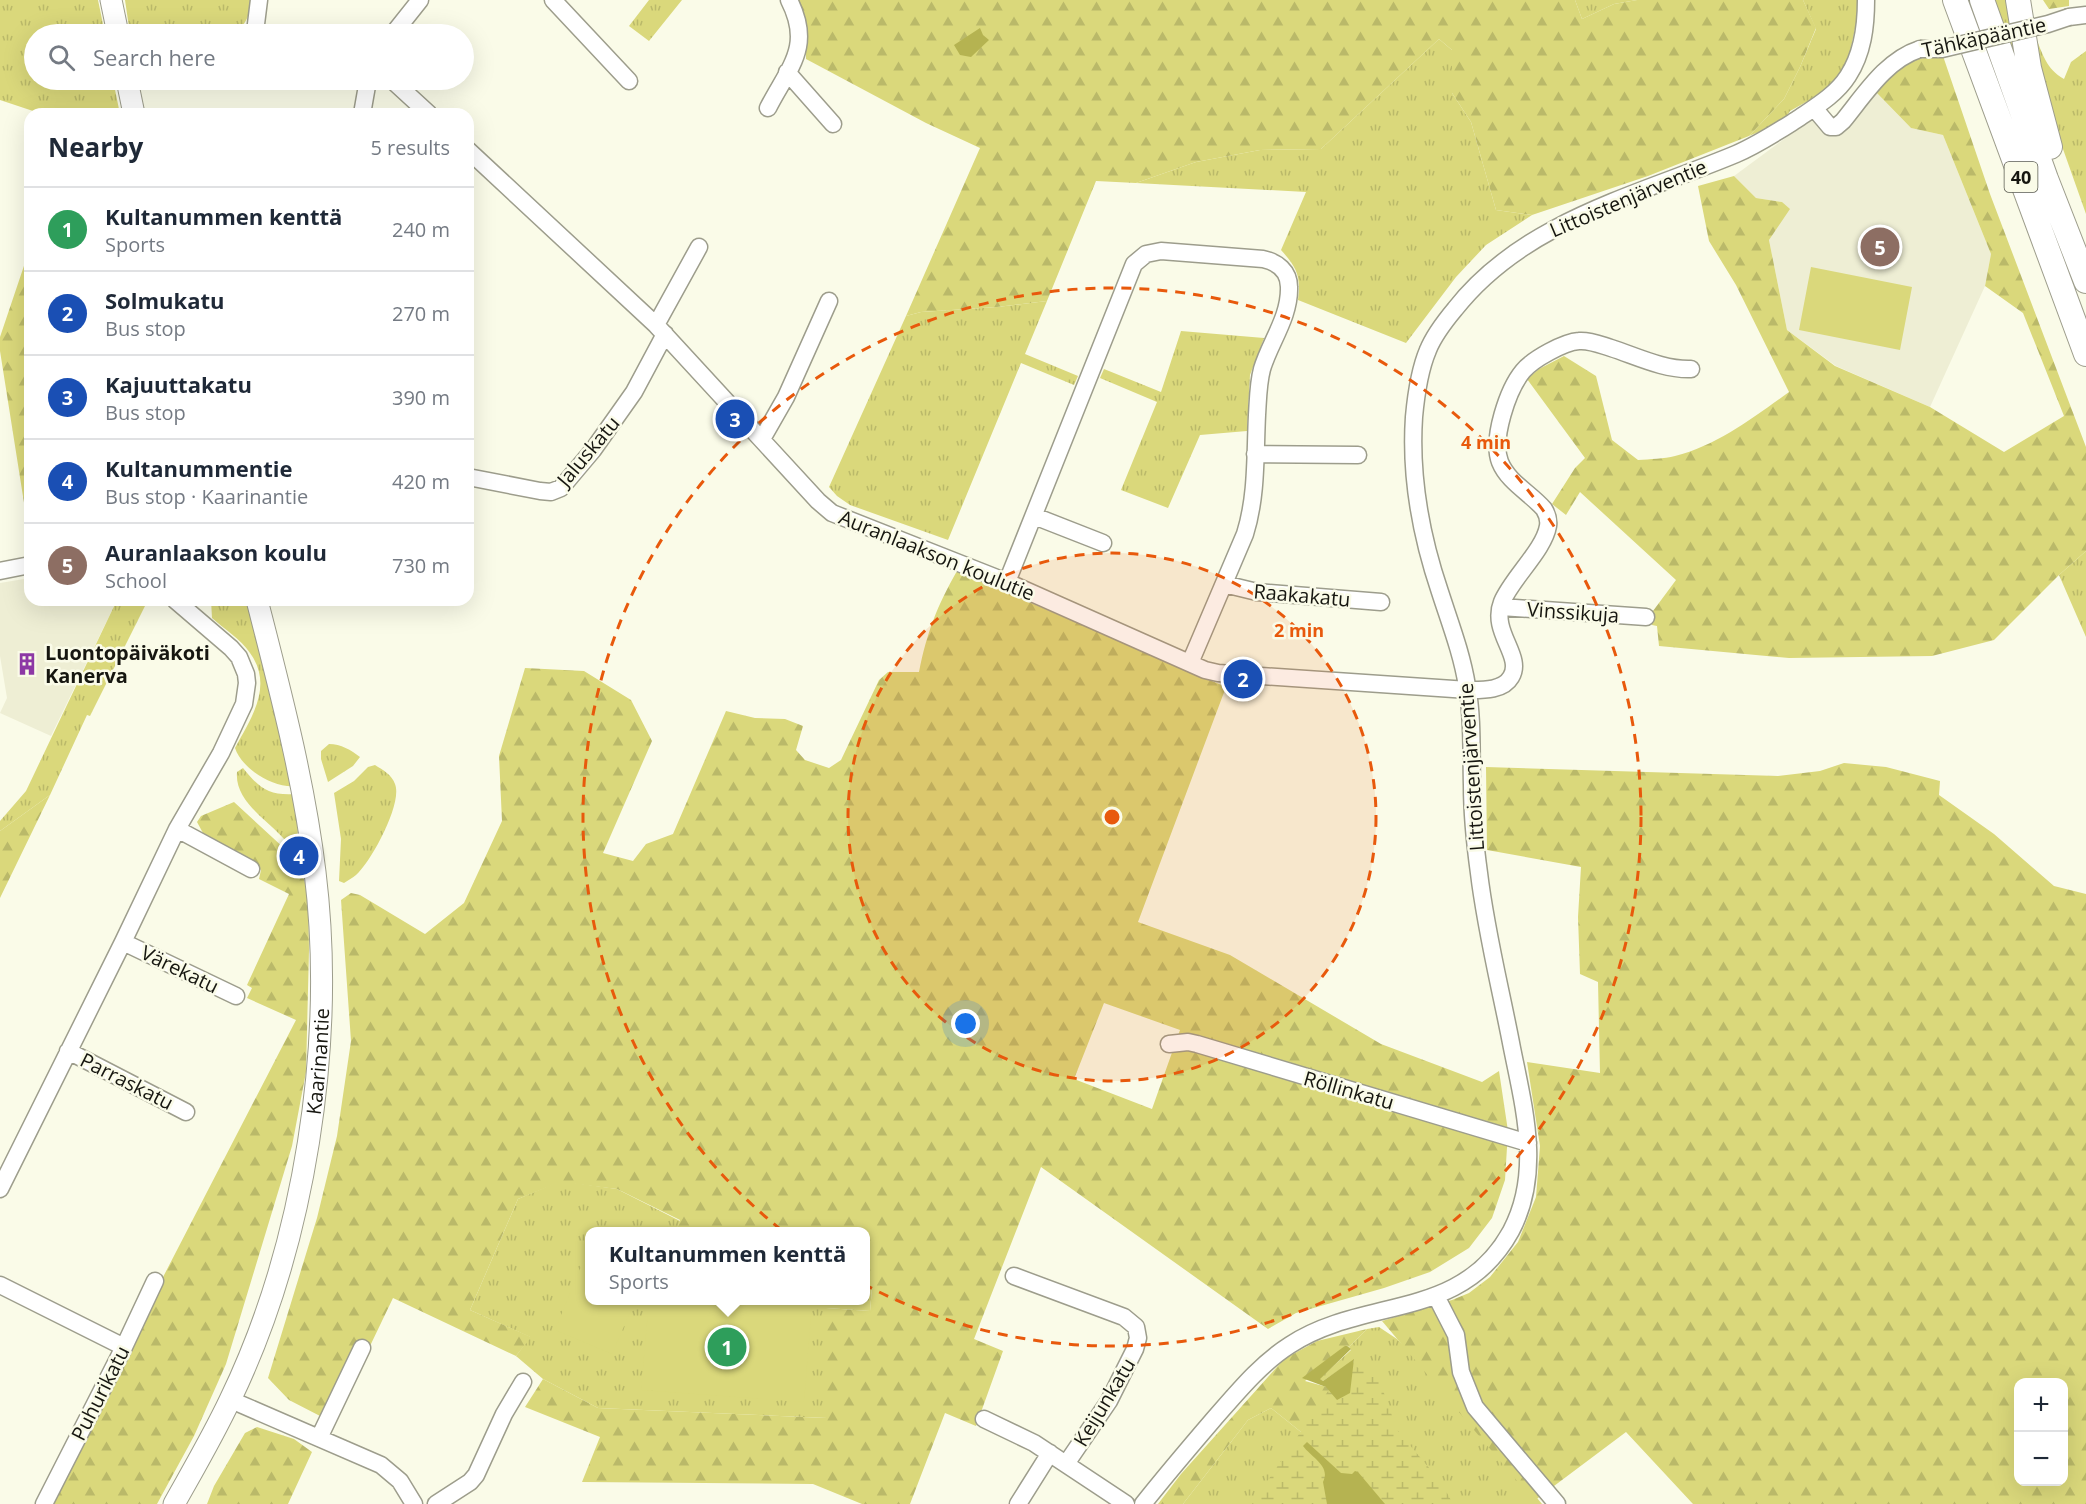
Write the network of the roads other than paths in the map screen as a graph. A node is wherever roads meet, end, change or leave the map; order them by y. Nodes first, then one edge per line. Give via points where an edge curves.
1 (111, 0) edge
2 (259, 0) edge
3 (420, 0) edge
4 (554, 0) edge
5 (789, 0) edge
6 (1866, 0) edge
7 (1955, 0) edge
8 (1982, 0) edge
9 (2018, 0) edge
10 (2086, 15) edge
11 (116, 24) edge
12 (251, 24) edge
13 (401, 24) edge
14 (787, 72) junction
15 (629, 81) dead end
16 (130, 90) edge
17 (366, 90) edge
18 (403, 90) edge
19 (133, 108) edge
20 (363, 108) edge
21 (422, 108) edge
22 (768, 108) dead end
23 (1814, 108) junction
24 (833, 124) dead end
25 (474, 156) edge
26 (699, 247) dead end
27 (2085, 279) edge
28 (829, 301) dead end
29 (661, 330) junction
30 (2086, 354) edge
31 (1691, 369) dead end
32 (762, 439) junction
33 (1255, 454) junction
34 (1358, 455) dead end
35 (474, 478) edge
36 (1034, 516) junction
37 (1102, 543) dead end
38 (24, 566) edge
39 (0, 571) edge
40 (1007, 582) junction
41 (1224, 584) junction
42 (1382, 602) dead end
43 (182, 606) edge
44 (259, 606) edge
45 (1501, 607) junction
46 (1646, 617) dead end
47 (1190, 663) junction
48 (1468, 690) junction
49 (177, 829) junction
50 (251, 868) dead end
51 (123, 942) junction
52 (236, 996) dead end
53 (1169, 1044) dead end
54 (68, 1051) junction
55 (186, 1112) dead end
56 (1528, 1143) junction
57 (0, 1189) edge
58 (1014, 1276) dead end
59 (155, 1281) dead end
60 (0, 1285) edge
61 (1436, 1296) junction
62 (124, 1347) junction
63 (362, 1348) dead end
64 (523, 1382) dead end
65 (231, 1400) junction
66 (984, 1419) dead end
67 (319, 1438) junction
68 (1050, 1453) junction
69 (1066, 1464) junction
70 (44, 1504) edge
71 (174, 1504) edge
72 (414, 1504) edge
73 (436, 1504) edge
74 (1018, 1504) edge
75 (1126, 1504) edge
76 (1143, 1504) edge
77 (1557, 1504) edge

1 - 11 main road
2 - 12 street
3 - 13 street
4 - 15 street
5 - 14 street via 800,36 798,52
6 - 23 street, Littoistenjärventie via 1856,62 1841,85
7 - 30 highway, 40
8 - 27 highway, 40
9 - 27 highway via 2029,68
10 - 23 street, Tähkäpääntie, bridge via 1942,49 1920,49 1904,56 1878,77 1836,127 1830,127
14 - 22 street
14 - 24 street
16 - 19 main road
17 - 20 street
18 - 21 street
23 - 48 street, Littoistenjärventie via 1739,153 1593,210 1519,249 1467,293 1429,347 1418,383 1415,411 1416,495
25 - 29 street, Auranlaakson koulutie
26 - 29 street, Jaluskatu
28 - 32 street via 781,408
29 - 32 street, Auranlaakson koulutie
29 - 35 street, Jaluskatu via 624,408 561,488 540,491
31 - 45 street via 1674,368 1580,341 1565,344 1537,359 1521,373 1501,422 1498,456 1505,472 1544,509 1549,526
32 - 40 street, Auranlaakson koulutie via 832,513
33 - 34 street
33 - 36 street via 1261,374 1288,299 1286,274 1274,262 1263,259 1150,252 1138,260 1129,274
33 - 41 street via 1251,516
36 - 37 street
36 - 40 street
38 - 39 street
40 - 47 street, Auranlaakson koulutie
41 - 42 street, Raakakatu via 1257,592
41 - 47 street
43 - 49 street via 239,657 246,674 247,693 221,753
44 - 65 main road, Kaarinantie via 285,709 310,838 319,912 321,1016 315,1097 298,1197 276,1280
45 - 46 street, Vinssikuja
45 - 48 street, Auranlaakson koulutie via 1498,618 1514,661 1513,675 1495,688
47 - 48 street, Auranlaakson koulutie via 1228,675
48 - 56 street, Littoistenjärventie via 1479,876 1526,1114
49 - 50 street
49 - 51 street
51 - 52 street, Värekatu
51 - 54 street
53 - 56 street, Röllinkatu via 1197,1044
54 - 55 street, Parraskatu
54 - 57 street
56 - 61 street, Littoistenjärventie via 1524,1194 1505,1241 1491,1261 1469,1280
58 - 69 street, Keijunkatu via 1124,1317 1133,1323 1137,1333 1135,1349 1115,1390
59 - 62 street, Puhurikatu
60 - 62 street
61 - 76 street, Littoistenjärventie via 1314,1331 1279,1352 1231,1400
61 - 77 street via 1456,1335 1461,1372 1475,1407
62 - 70 street, Puhurikatu
63 - 67 street
64 - 73 street via 476,1475
65 - 67 street
65 - 71 main road, Kaarinantie
66 - 68 street
67 - 72 street via 388,1470 405,1487
68 - 69 street
68 - 74 street
69 - 75 street

